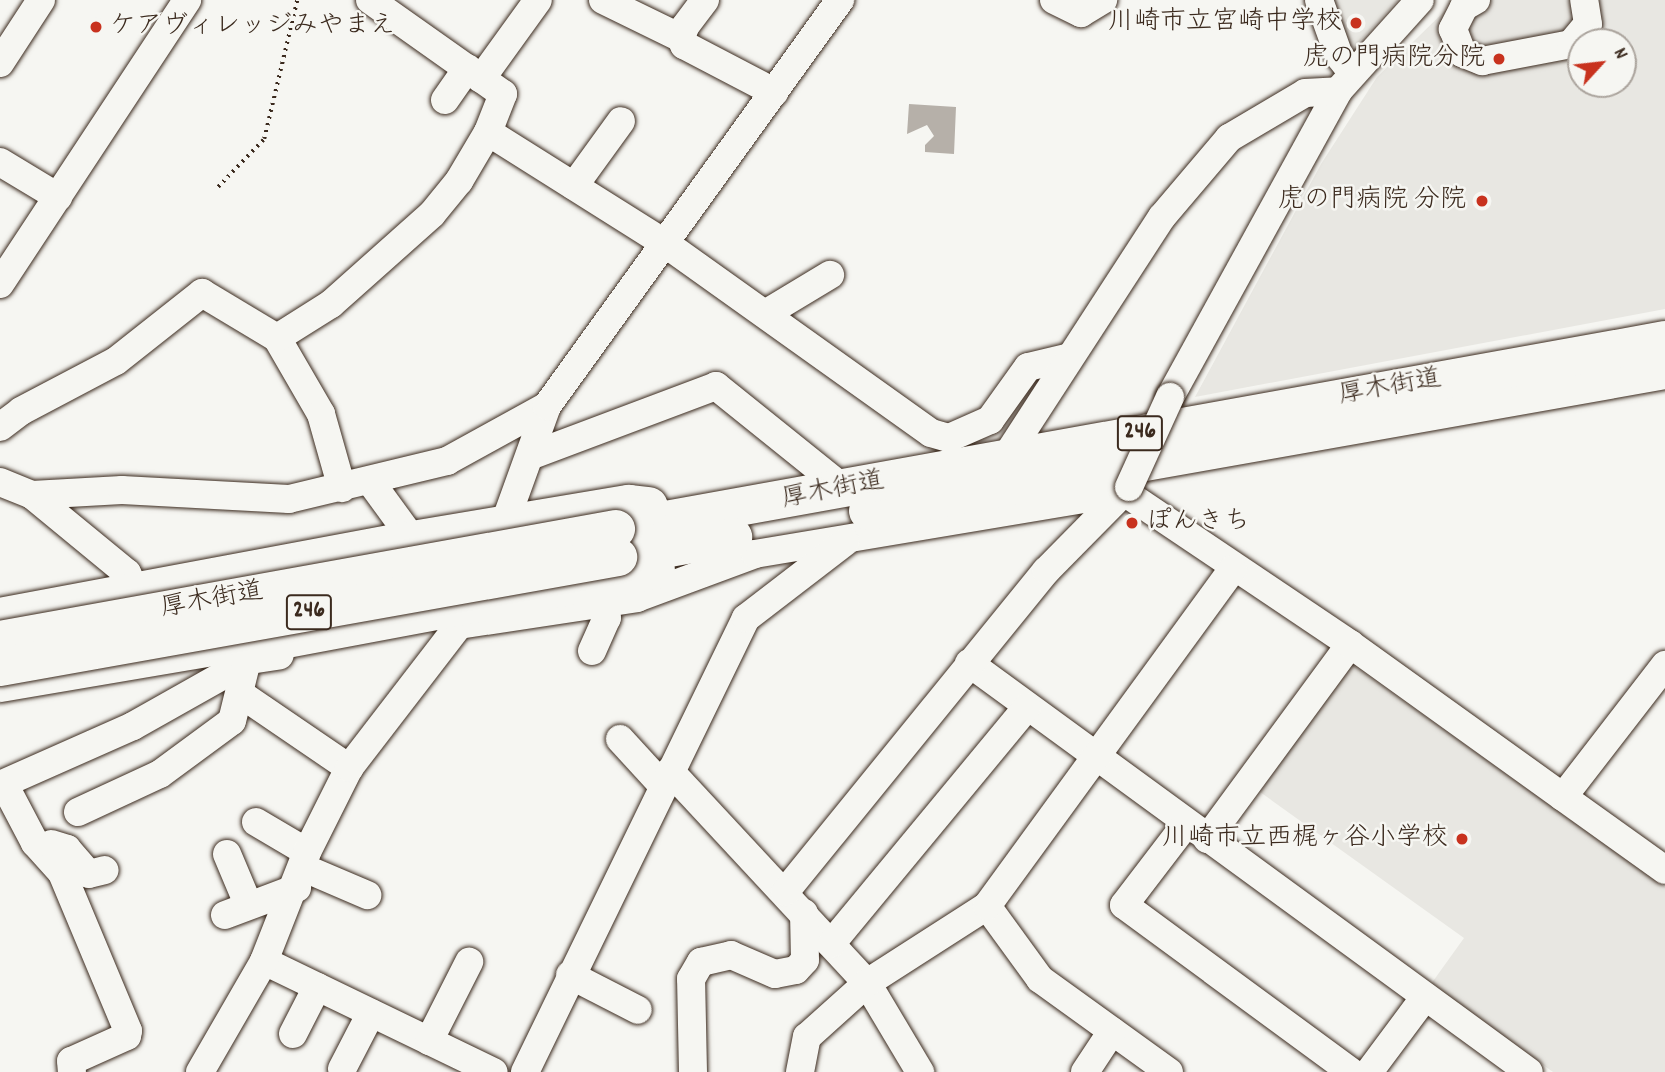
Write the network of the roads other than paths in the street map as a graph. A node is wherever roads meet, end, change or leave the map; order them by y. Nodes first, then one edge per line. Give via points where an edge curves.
1 (40, 0) edge
2 (187, 0) edge
3 (370, 0) edge
4 (538, 0) edge
5 (603, 0) edge
6 (705, 0) edge
7 (840, 0) edge
8 (1054, 0) edge
9 (1103, 0) edge
10 (1319, 0) edge
11 (1420, 0) edge
12 (1476, 0) edge
13 (1584, 0) edge
14 (681, 38) junction
15 (0, 63) edge
16 (474, 73) junction
17 (1345, 82) junction
18 (774, 92) junction
19 (445, 100) dead end
20 (621, 121) dead end
21 (488, 132) junction
22 (0, 162) edge
23 (574, 186) junction
24 (58, 197) junction
25 (666, 244) junction
26 (830, 275) dead end
27 (0, 284) edge
28 (765, 314) junction
29 (277, 338) junction
30 (1665, 340) edge
31 (1070, 357) junction
32 (1665, 370) edge
33 (547, 406) junction
34 (0, 428) edge
35 (530, 456) junction
36 (1006, 457) junction
37 (370, 481) junction
38 (0, 482) edge
39 (342, 488) junction
40 (844, 489) junction
41 (1127, 489) junction
42 (32, 495) junction
43 (504, 525) junction
44 (721, 526) junction
45 (850, 538) junction
46 (412, 540) junction
47 (617, 543) junction
48 (1233, 569) junction
49 (233, 573) junction
50 (135, 590) junction
51 (606, 603) junction
52 (0, 617) edge
53 (397, 635) dead end
54 (0, 640) edge
55 (1350, 644) junction
56 (592, 651) dead end
57 (250, 653) junction
58 (969, 663) junction
59 (1665, 665) edge
60 (0, 667) edge
61 (0, 688) edge
62 (242, 695) junction
63 (1027, 707) junction
64 (620, 739) dead end
65 (1096, 758) junction
66 (349, 768) junction
67 (667, 778) junction
68 (2, 784) edge
69 (1563, 797) junction
70 (78, 812) dead end
71 (256, 822) dead end
72 (1197, 831) junction
73 (35, 843) junction
74 (227, 854) dead end
75 (303, 869) junction
76 (105, 870) dead end
77 (1665, 870) edge
78 (785, 892) junction
79 (367, 895) dead end
80 (987, 906) junction
81 (803, 914) junction
82 (831, 944) junction
83 (264, 961) junction
84 (469, 962) dead end
85 (570, 975) junction
86 (867, 983) junction
87 (317, 987) junction
88 (1425, 997) junction
89 (638, 1010) dead end
90 (371, 1013) junction
91 (1112, 1031) junction
92 (293, 1034) dead end
93 (429, 1041) junction
94 (342, 1069) dead end
95 (72, 1072) edge
96 (201, 1072) edge
97 (494, 1072) edge
98 (525, 1072) edge
99 (693, 1072) edge
100 (800, 1072) edge
101 (920, 1072) edge
102 (1085, 1072) edge
103 (1169, 1072) edge
104 (1351, 1072) edge
105 (1369, 1072) edge
106 (1529, 1072) edge

1 - 15 street
2 - 24 street
3 - 16 street
4 - 16 street
5 - 14 street
6 - 14 street
7 - 18 street
8 - 9 street via 1082,13
10 - 17 street
11 - 17 street
12 - 13 street via 1464,7 1453,29 1462,53 1482,61 1571,44 1588,24
14 - 18 street via 684,45
16 - 19 street
16 - 21 street via 503,93
17 - 31 street via 1306,93 1228,138 1162,217
17 - 41 street, bridge via 1170,397
18 - 25 street
20 - 23 street
21 - 23 street
21 - 29 street via 459,181 432,214 331,303
22 - 24 street
23 - 25 street
24 - 27 street
25 - 28 street
25 - 33 street
26 - 28 street
28 - 31 street via 931,433 949,438 990,420 1028,367
29 - 34 street via 202,293 116,361 21,411
29 - 39 street via 320,414
30 - 36 highway, 厚木街道 / 246
31 - 36 street
32 - 44 highway, 厚木街道 / 246
33 - 35 street
33 - 37 street via 447,461
35 - 40 street via 716,386
35 - 43 street
36 - 40 highway, 厚木街道 / 246
37 - 39 street
37 - 46 street
38 - 42 street
39 - 42 street via 289,499 122,490
40 - 44 highway, 厚木街道 / 246
41 - 45 street
41 - 48 street
41 - 58 street via 1046,572
42 - 50 street via 127,573
43 - 44 highway via 629,504
43 - 46 highway
44 - 47 highway, 厚木街道 / 246
44 - 57 highway via 646,575
45 - 51 street via 755,554 637,598
45 - 67 street via 746,618
46 - 49 highway
47 - 54 highway, 厚木街道 / 246, bridge
47 - 60 highway, 厚木街道 / 246, bridge
48 - 55 street
48 - 65 street
49 - 50 highway
49 - 57 street
50 - 52 highway
51 - 56 street via 607,618
51 - 66 street via 459,625
53 - 57 street
55 - 69 street
55 - 72 street
57 - 61 street
57 - 62 street
57 - 68 street via 133,726
58 - 63 street
58 - 78 street
59 - 69 street
62 - 66 street
62 - 70 street via 232,721 160,774
63 - 65 street
63 - 82 street
64 - 67 street
65 - 72 street
65 - 80 street
66 - 75 street
67 - 78 street
67 - 85 street
68 - 73 street
69 - 77 street
71 - 75 street
72 - 88 street
72 - 104 street via 1124,905
73 - 76 street via 67,849 89,874
73 - 95 street via 62,873 128,1031 127,1036 71,1061
74 - 75 street via 237,909
75 - 79 street
75 - 83 street
78 - 81 street
80 - 86 street
80 - 91 street via 1040,979
81 - 82 street
81 - 99 street via 805,961 796,970 775,974 731,955 701,962 691,979
82 - 86 street
83 - 87 street
83 - 96 street
84 - 93 street
85 - 89 street
85 - 98 street
86 - 100 street via 807,1037
86 - 101 street
87 - 90 street
87 - 92 street
88 - 105 street
88 - 106 street
90 - 93 street
90 - 94 street
91 - 102 street
91 - 103 street
93 - 97 street

